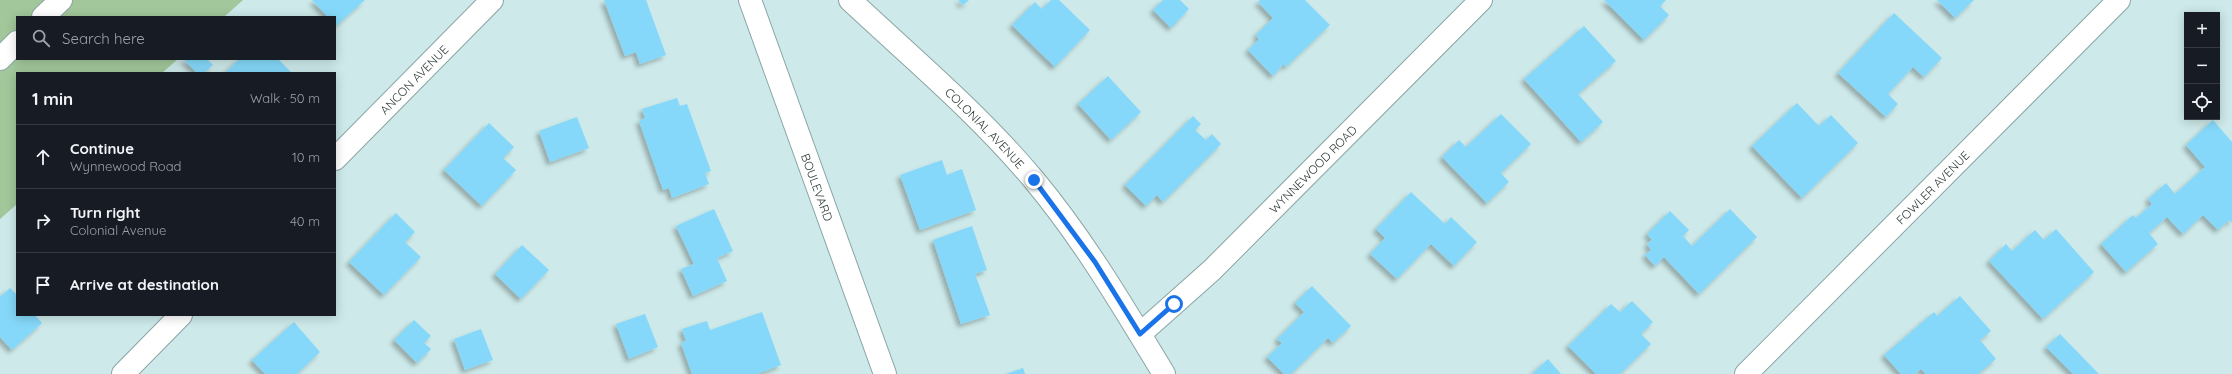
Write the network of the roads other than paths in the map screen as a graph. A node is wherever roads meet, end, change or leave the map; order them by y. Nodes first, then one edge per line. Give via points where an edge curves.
1 (61, 0) edge
2 (492, 0) edge
3 (750, 0) edge
4 (850, 0) edge
5 (1481, 0) edge
6 (2119, 0) edge
7 (44, 16) edge
8 (16, 43) edge
9 (0, 59) edge
10 (336, 158) edge
11 (180, 316) edge
12 (1140, 334) junction
13 (123, 374) edge
14 (885, 374) edge
15 (1164, 374) edge
16 (1746, 374) edge

1 - 7 street
2 - 10 street, ANCON AVENUE
3 - 14 street, BOULEVARD
4 - 12 street, COLONIAL AVENUE via 983,124 1034,180 1095,262
5 - 12 street, WYNNEWOOD ROAD via 1212,270
6 - 16 street, FOWLER AVENUE
8 - 9 street
11 - 13 street
12 - 15 street, COLONIAL AVENUE

